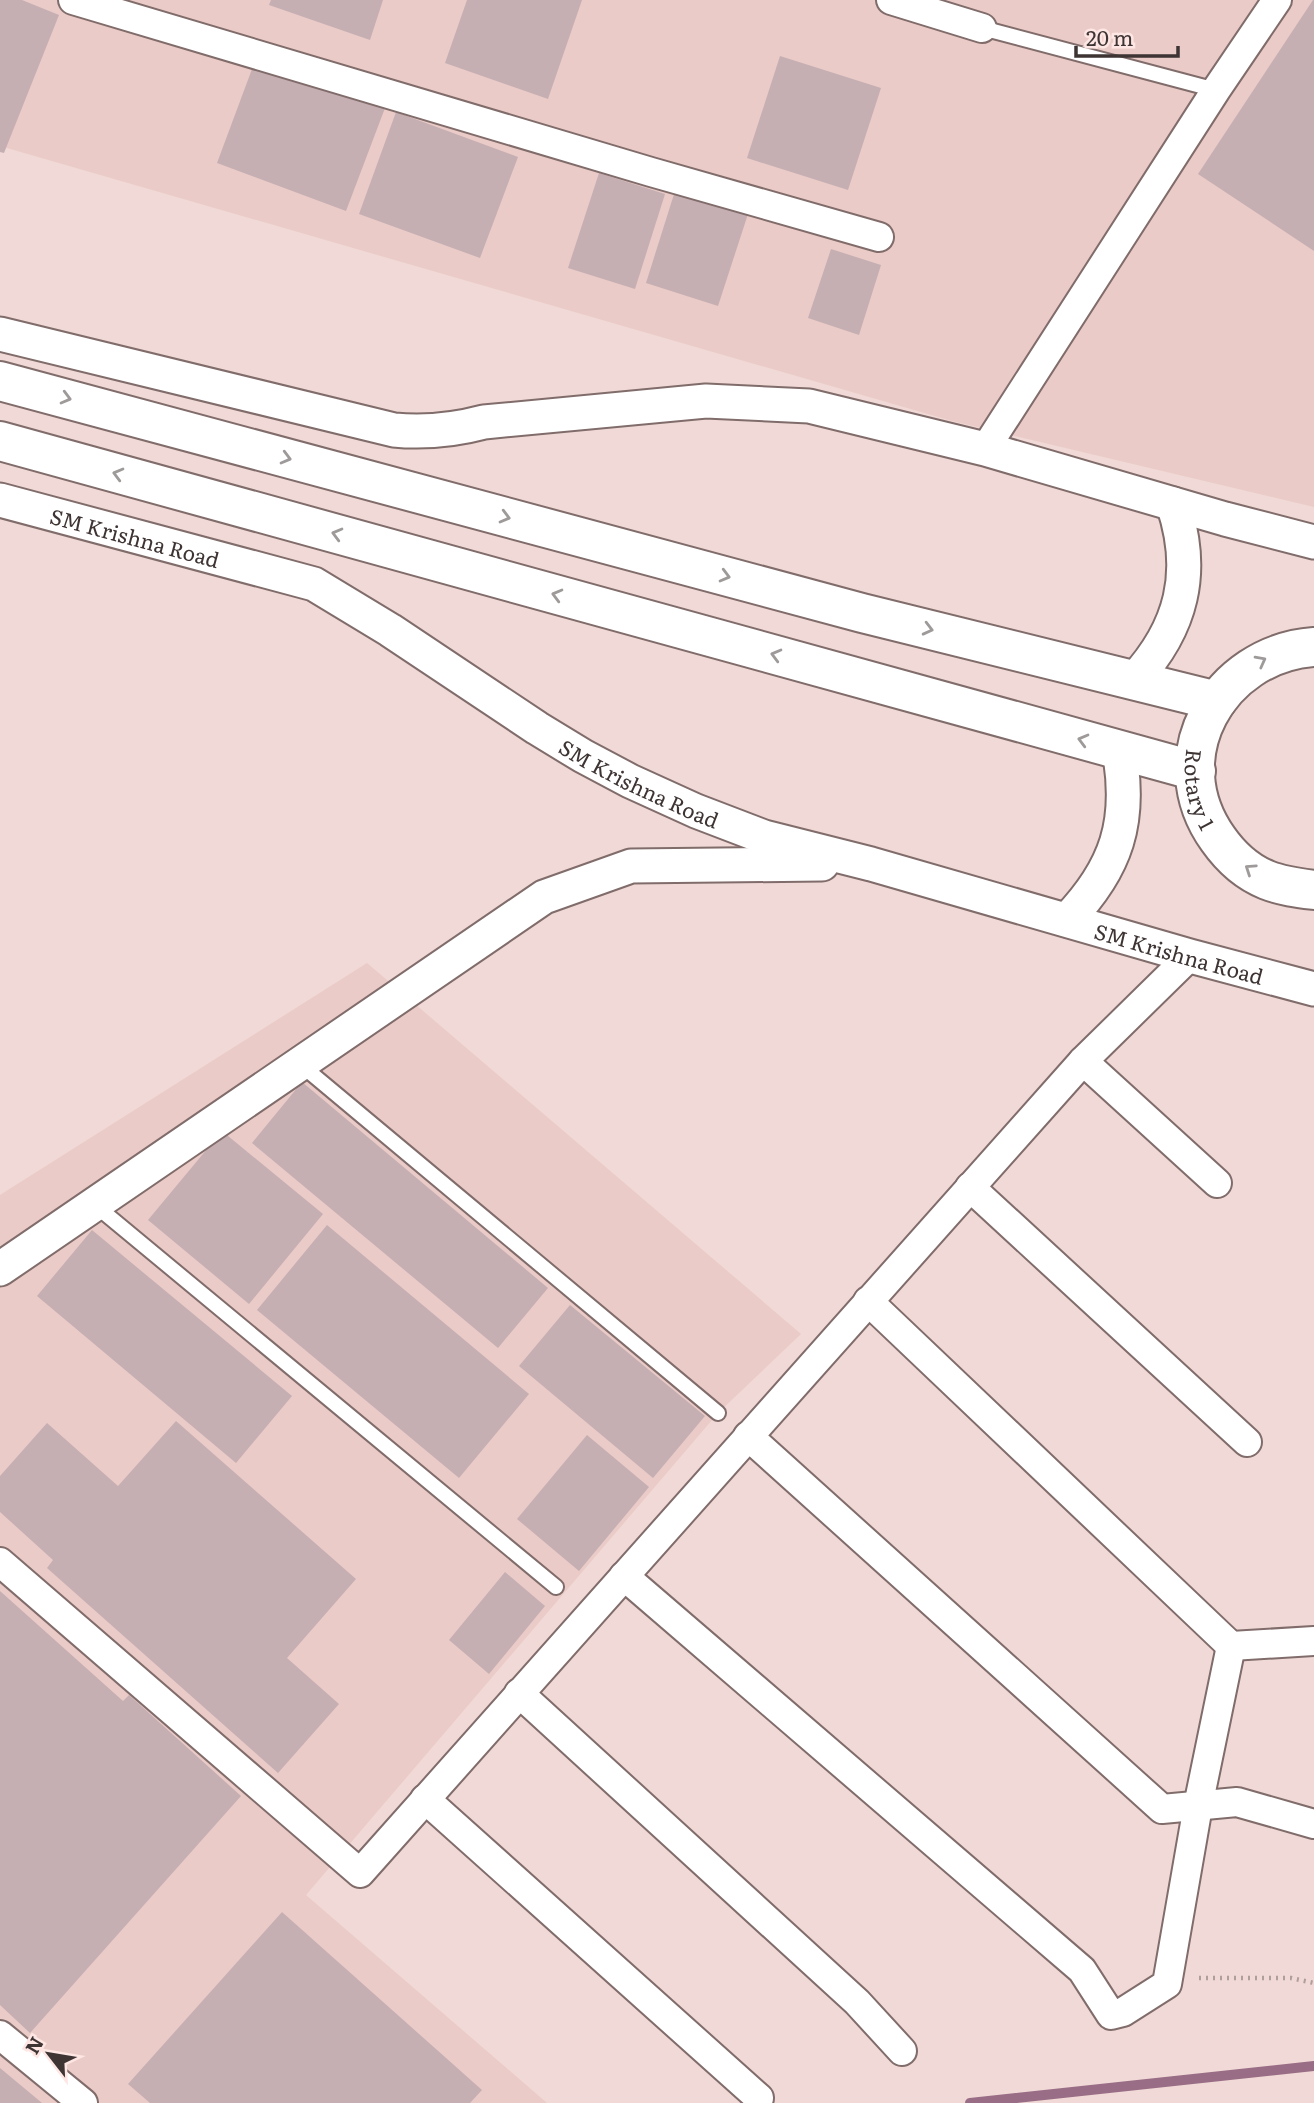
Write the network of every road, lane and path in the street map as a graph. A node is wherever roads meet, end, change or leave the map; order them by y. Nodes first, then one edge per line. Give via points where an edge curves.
1 (73, 0) edge
2 (891, 0) edge
3 (1277, 0) edge
4 (982, 28) joint
5 (1216, 90) junction
6 (879, 237) dead end
7 (0, 334) edge
8 (0, 380) edge
9 (0, 441) edge
10 (985, 449) junction
11 (0, 500) edge
12 (1173, 504) junction
13 (1314, 542) edge
14 (1314, 647) edge
15 (1134, 680) junction
16 (1217, 701) junction
17 (1119, 750) junction
18 (1196, 771) junction
19 (871, 864) junction
20 (1314, 890) edge
21 (1067, 920) junction
22 (1190, 956) junction
23 (1314, 989) edge
24 (1083, 1061) junction
25 (300, 1063) junction
26 (1217, 1183) dead end
27 (970, 1187) junction
28 (94, 1205) junction
29 (0, 1269) edge
30 (868, 1301) junction
31 (718, 1413) dead end
32 (748, 1436) junction
33 (1247, 1442) dead end
34 (0, 1562) edge
35 (624, 1576) junction
36 (556, 1587) dead end
37 (1314, 1641) edge
38 (1231, 1646) junction
39 (519, 1693) junction
40 (425, 1799) junction
41 (1198, 1806) junction
42 (1314, 1824) edge
43 (1314, 1983) edge
44 (1167, 1984) junction
45 (0, 2035) edge
46 (902, 2051) dead end
47 (759, 2098) dead end
48 (83, 2103) edge

1 - 6 street
2 - 4 street
3 - 5 street
4 - 5 lane
5 - 10 street
7 - 10 street via 394,430 438,431 484,422 706,401 754,402 809,406
8 -> 15 highway via 862,613
17 -> 9 highway
10 - 12 street
11 - 19 street, SM Krishna Road via 314,584 537,728 630,781 765,837
12 - 13 street
12 - 15 street via 1184,550 1181,597 1164,642
16 -> 14 highway, Rotary 1 via 1247,669 1270,656
15 - 16 highway
16 - 18 highway, Rotary 1 via 1201,733
17 - 18 highway
17 - 21 street via 1124,800 1114,850 1087,900
20 -> 18 highway, Rotary 1 via 1266,879 1226,850 1201,807
19 - 21 street, SM Krishna Road
19 - 25 street via 631,866 556,892
21 - 22 street, SM Krishna Road
22 - 23 street, SM Krishna Road
22 - 24 street
24 - 26 street
24 - 27 street
25 - 28 street
25 - 31 lane
27 - 30 street
27 - 33 street
28 - 29 street
28 - 36 lane
30 - 32 street
30 - 38 street
32 - 35 street
32 - 41 street via 1162,1808
34 - 40 street via 360,1873
35 - 39 street
35 - 44 street via 1082,1970 1111,2015
37 - 38 street
38 - 41 street
39 - 40 street
39 - 46 street via 857,2002
40 - 47 street
41 - 42 street via 1237,1802
41 - 44 street
43 - 44 path via 1291,1978 1204,1977
45 - 48 street

